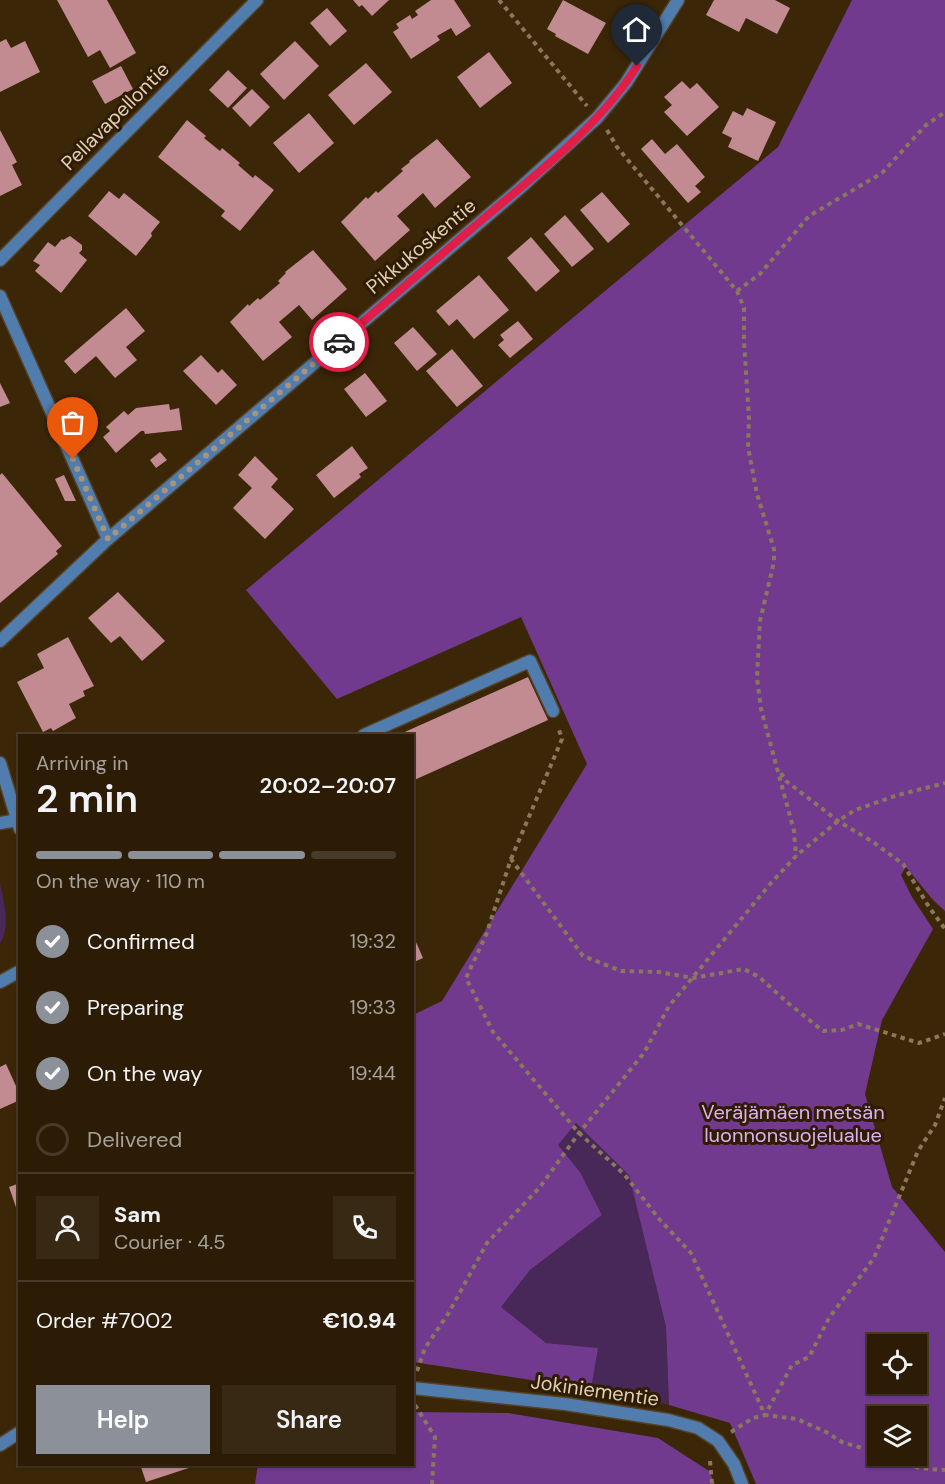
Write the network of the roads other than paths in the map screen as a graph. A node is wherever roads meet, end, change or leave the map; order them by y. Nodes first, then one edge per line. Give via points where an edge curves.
1 (257, 0) edge
2 (678, 0) edge
3 (0, 260) edge
4 (0, 296) edge
5 (108, 539) junction
6 (0, 641) edge
7 (553, 711) road end
8 (366, 734) edge
9 (0, 763) edge
10 (18, 822) edge
11 (0, 823) edge
12 (18, 825) edge
13 (18, 971) edge
14 (0, 982) edge
15 (414, 1388) edge
16 (18, 1433) edge
17 (0, 1445) edge
18 (742, 1484) edge

1 - 3 street, Pellavapellontie
2 - 5 street, Pikkukoskentie via 626,83 597,118
4 - 5 street
5 - 6 street, Pikkukoskentie
7 - 8 street via 530,661
9 - 10 street
11 - 12 street
13 - 14 street
15 - 18 street, Jokiniementie via 565,1404 698,1428 718,1441
16 - 17 street

